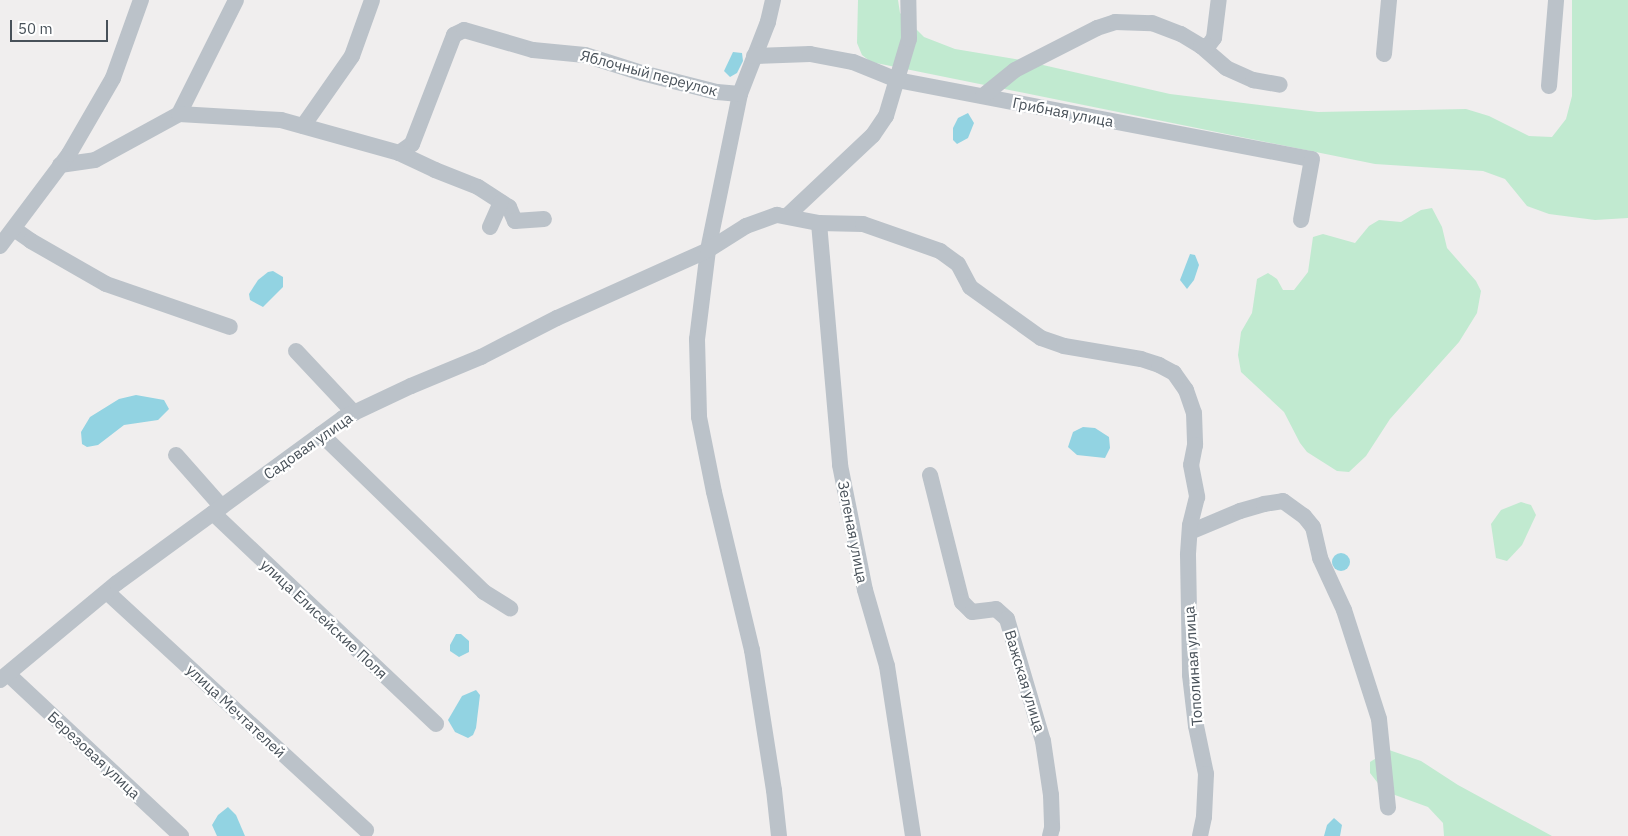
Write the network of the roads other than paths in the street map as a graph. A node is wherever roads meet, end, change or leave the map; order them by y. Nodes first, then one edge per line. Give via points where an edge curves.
1 (140, 0) edge
2 (236, 0) edge
3 (372, 0) edge
4 (773, 0) edge
5 (908, 0) edge
6 (1219, 0) edge
7 (1389, 0) edge
8 (1556, 0) edge
9 (1204, 46) junction
10 (1384, 54) dead end
11 (754, 56) junction
12 (897, 80) junction
13 (1280, 85) dead end
14 (1549, 86) dead end
15 (740, 94) junction
16 (983, 96) junction
17 (179, 114) junction
18 (303, 126) junction
19 (399, 152) junction
20 (60, 165) junction
21 (500, 202) junction
22 (787, 216) junction
23 (544, 219) dead end
24 (1301, 220) dead end
25 (819, 223) junction
26 (490, 227) dead end
27 (14, 229) junction
28 (0, 246) edge
29 (708, 250) junction
30 (230, 327) dead end
31 (296, 351) dead end
32 (354, 413) junction
33 (321, 434) junction
34 (176, 454) dead end
35 (930, 475) dead end
36 (217, 510) junction
37 (1190, 529) junction
38 (107, 592) junction
39 (510, 608) dead end
40 (4, 677) edge
41 (436, 724) dead end
42 (1388, 808) dead end
43 (366, 830) dead end
44 (181, 836) edge
45 (779, 836) edge
46 (912, 836) edge
47 (1050, 836) edge
48 (1200, 836) edge

1 - 20 street via 113,78
2 - 17 street
3 - 18 street via 352,56
4 - 11 street
5 - 12 street via 909,39
6 - 9 street via 1214,38
7 - 10 street
8 - 14 street
9 - 13 street via 1226,68 1253,80
9 - 16 street via 1152,23 1115,22 1096,28 1014,70
11 - 12 street, Грибная улица via 810,54 853,62
11 - 15 street
12 - 16 street, Грибная улица
12 - 22 street via 886,116 873,135
15 - 19 street, Яблочный переулок via 717,92 642,73 585,54 533,50 464,30 454,35 412,144
15 - 29 street
16 - 24 street, Грибная улица via 1312,159
17 - 18 street via 281,120
17 - 20 street via 95,160
18 - 19 street
19 - 21 street via 478,187
20 - 27 street
21 - 23 street via 509,207 515,221
21 - 26 street
22 - 25 street, Тополиная улица
22 - 29 street, Садовая улица via 777,215 746,226
25 - 37 street, Тополиная улица via 863,224 940,251 958,264 970,287 1041,338 1064,346 1140,359 1174,373 1186,390 1194,414 1195,444 1191,465 1197,497
25 - 46 street, Зеленая улица via 840,466 865,590 887,666
27 - 28 street
27 - 30 street via 106,284
29 - 32 street, Садовая улица via 556,318 482,357
29 - 45 street via 696,339 700,417 716,502 752,650
31 - 32 street
32 - 33 street, Садовая улица
33 - 36 street, Садовая улица
33 - 39 street via 484,592
34 - 36 street, улица Елисейские Поля
35 - 47 street, Важская улица via 962,602 972,612 996,609 1007,619 1043,741 1052,795
36 - 38 street, Садовая улица
36 - 41 street, улица Елисейские Поля
37 - 42 street via 1240,511 1282,501 1304,516 1312,527 1320,558 1344,610 1379,719
37 - 48 street, Тополиная улица via 1190,676 1206,774
38 - 40 street, Садовая улица
38 - 43 street, улица Мечтателей
40 - 44 street, Березовая улица

